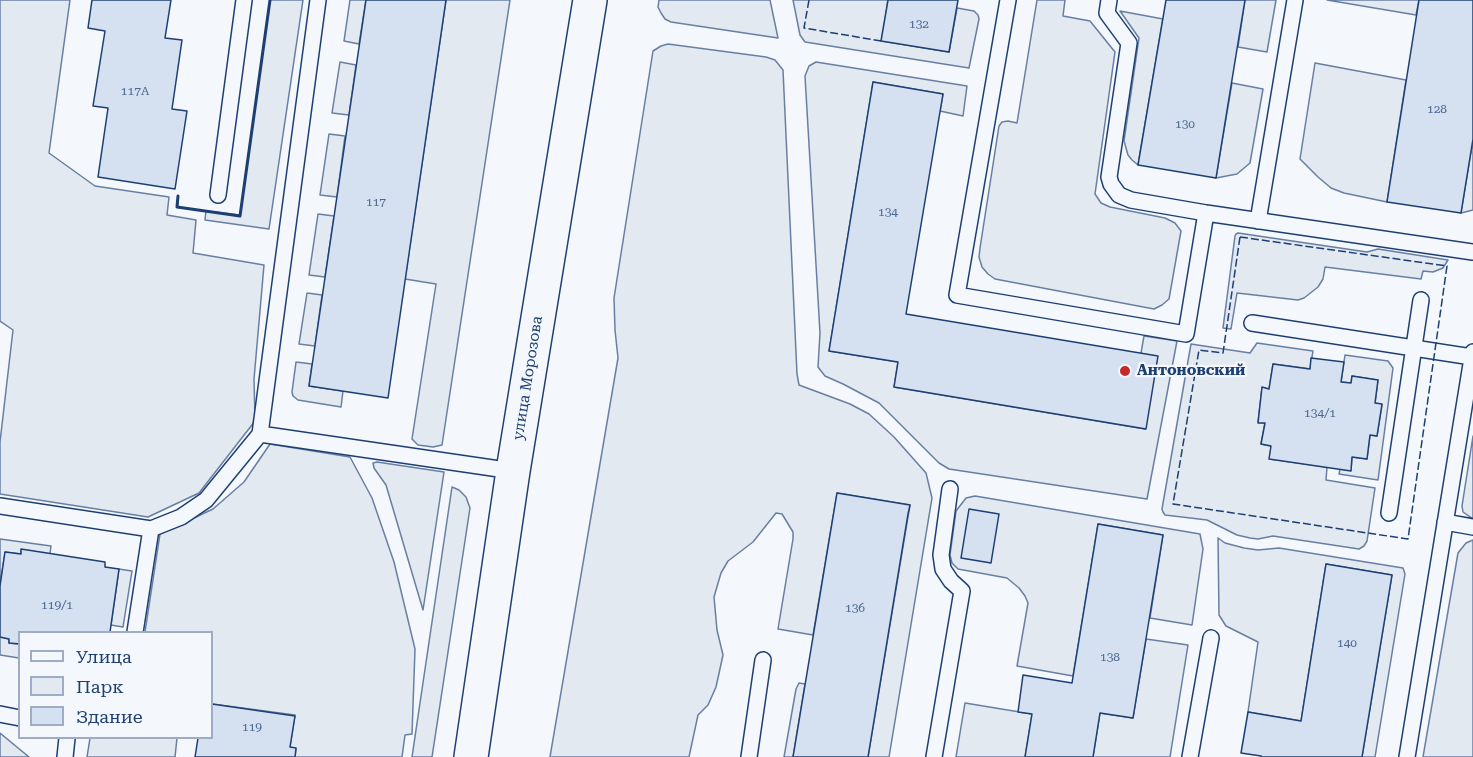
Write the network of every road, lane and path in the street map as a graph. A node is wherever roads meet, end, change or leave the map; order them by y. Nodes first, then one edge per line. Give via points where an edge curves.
1 (244, 0) edge
2 (318, 0) edge
3 (590, 0) edge
4 (1008, 0) edge
5 (1109, 0) edge
6 (1295, 0) edge
7 (218, 195) dead end
8 (1206, 213) junction
9 (1258, 221) junction
10 (1473, 252) edge
11 (1421, 300) dead end
12 (1252, 323) dead end
13 (1414, 348) junction
14 (1473, 352) edge
15 (1472, 357) edge
16 (260, 434) junction
17 (513, 471) junction
18 (950, 489) dead end
19 (0, 506) edge
20 (1389, 513) dead end
21 (1445, 522) junction
22 (1473, 527) edge
23 (151, 529) junction
24 (135, 631) edge
25 (1211, 638) dead end
26 (763, 660) dead end
27 (0, 714) edge
28 (18, 718) edge
29 (67, 739) edge
30 (65, 757) edge
31 (471, 757) edge
32 (749, 757) edge
33 (934, 757) edge
34 (1190, 757) edge
35 (1407, 757) edge

1 - 7 lane
2 - 16 lane
3 - 17 main road, улица Морозова
4 - 8 lane via 957,295 1186,334
5 - 8 lane via 1107,13 1129,44 1111,184 1119,195 1131,200
6 - 9 lane
8 - 9 lane
9 - 10 lane
11 - 13 lane
12 - 13 lane
13 - 15 lane
13 - 20 lane
14 - 15 lane
15 - 21 lane
16 - 17 lane
16 - 23 lane via 206,500 181,517
17 - 31 main road, улица Морозова
18 - 33 lane via 941,555 943,569 962,591
19 - 23 lane
21 - 22 lane
21 - 35 lane
23 - 24 lane
25 - 34 lane
26 - 32 lane
27 - 28 lane
29 - 30 lane

